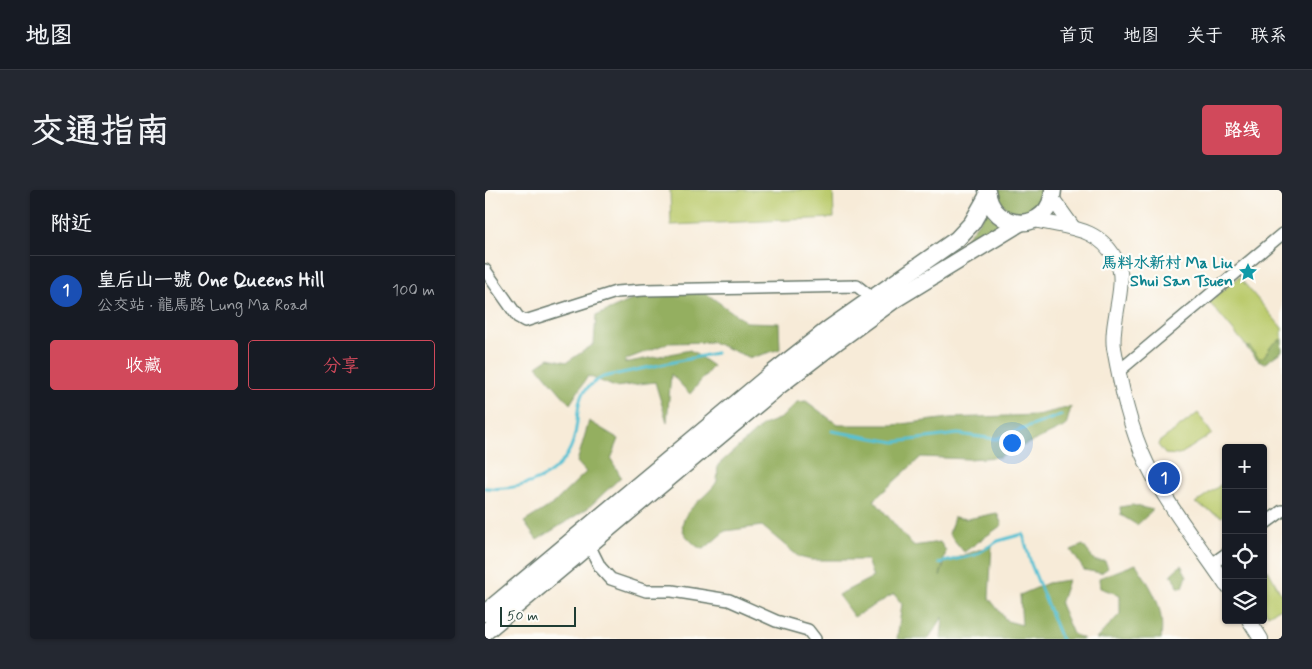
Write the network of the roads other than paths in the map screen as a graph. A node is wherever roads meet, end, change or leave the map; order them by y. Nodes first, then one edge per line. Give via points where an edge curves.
1 (987, 192) edge
2 (1053, 194) edge
3 (1027, 221) junction
4 (1072, 226) junction
5 (1282, 234) edge
6 (485, 270) edge
7 (872, 298) junction
8 (1119, 371) junction
9 (1282, 511) edge
10 (1267, 523) edge
11 (587, 548) junction
12 (1222, 557) edge
13 (1212, 564) junction
14 (1222, 579) edge
15 (485, 613) edge
16 (1252, 624) edge
17 (485, 632) edge
18 (815, 639) edge
19 (1261, 639) edge

1 - 3 main road via 1000,216
1 - 7 main road via 972,224 957,239
2 - 3 main road via 1045,212
2 - 4 street
3 - 4 street
3 - 11 main road via 894,300 839,340 779,386
4 - 8 street via 1107,246 1118,263 1120,279 1112,334
5 - 8 street
6 - 7 street via 518,317 525,321 616,292 644,290 857,286
7 - 15 main road via 763,382
8 - 13 street via 1137,439 1148,466
9 - 10 street
11 - 17 main road
11 - 18 street via 611,579 646,591 672,591 729,600 776,621 809,630
12 - 13 street
13 - 14 street
16 - 19 street

